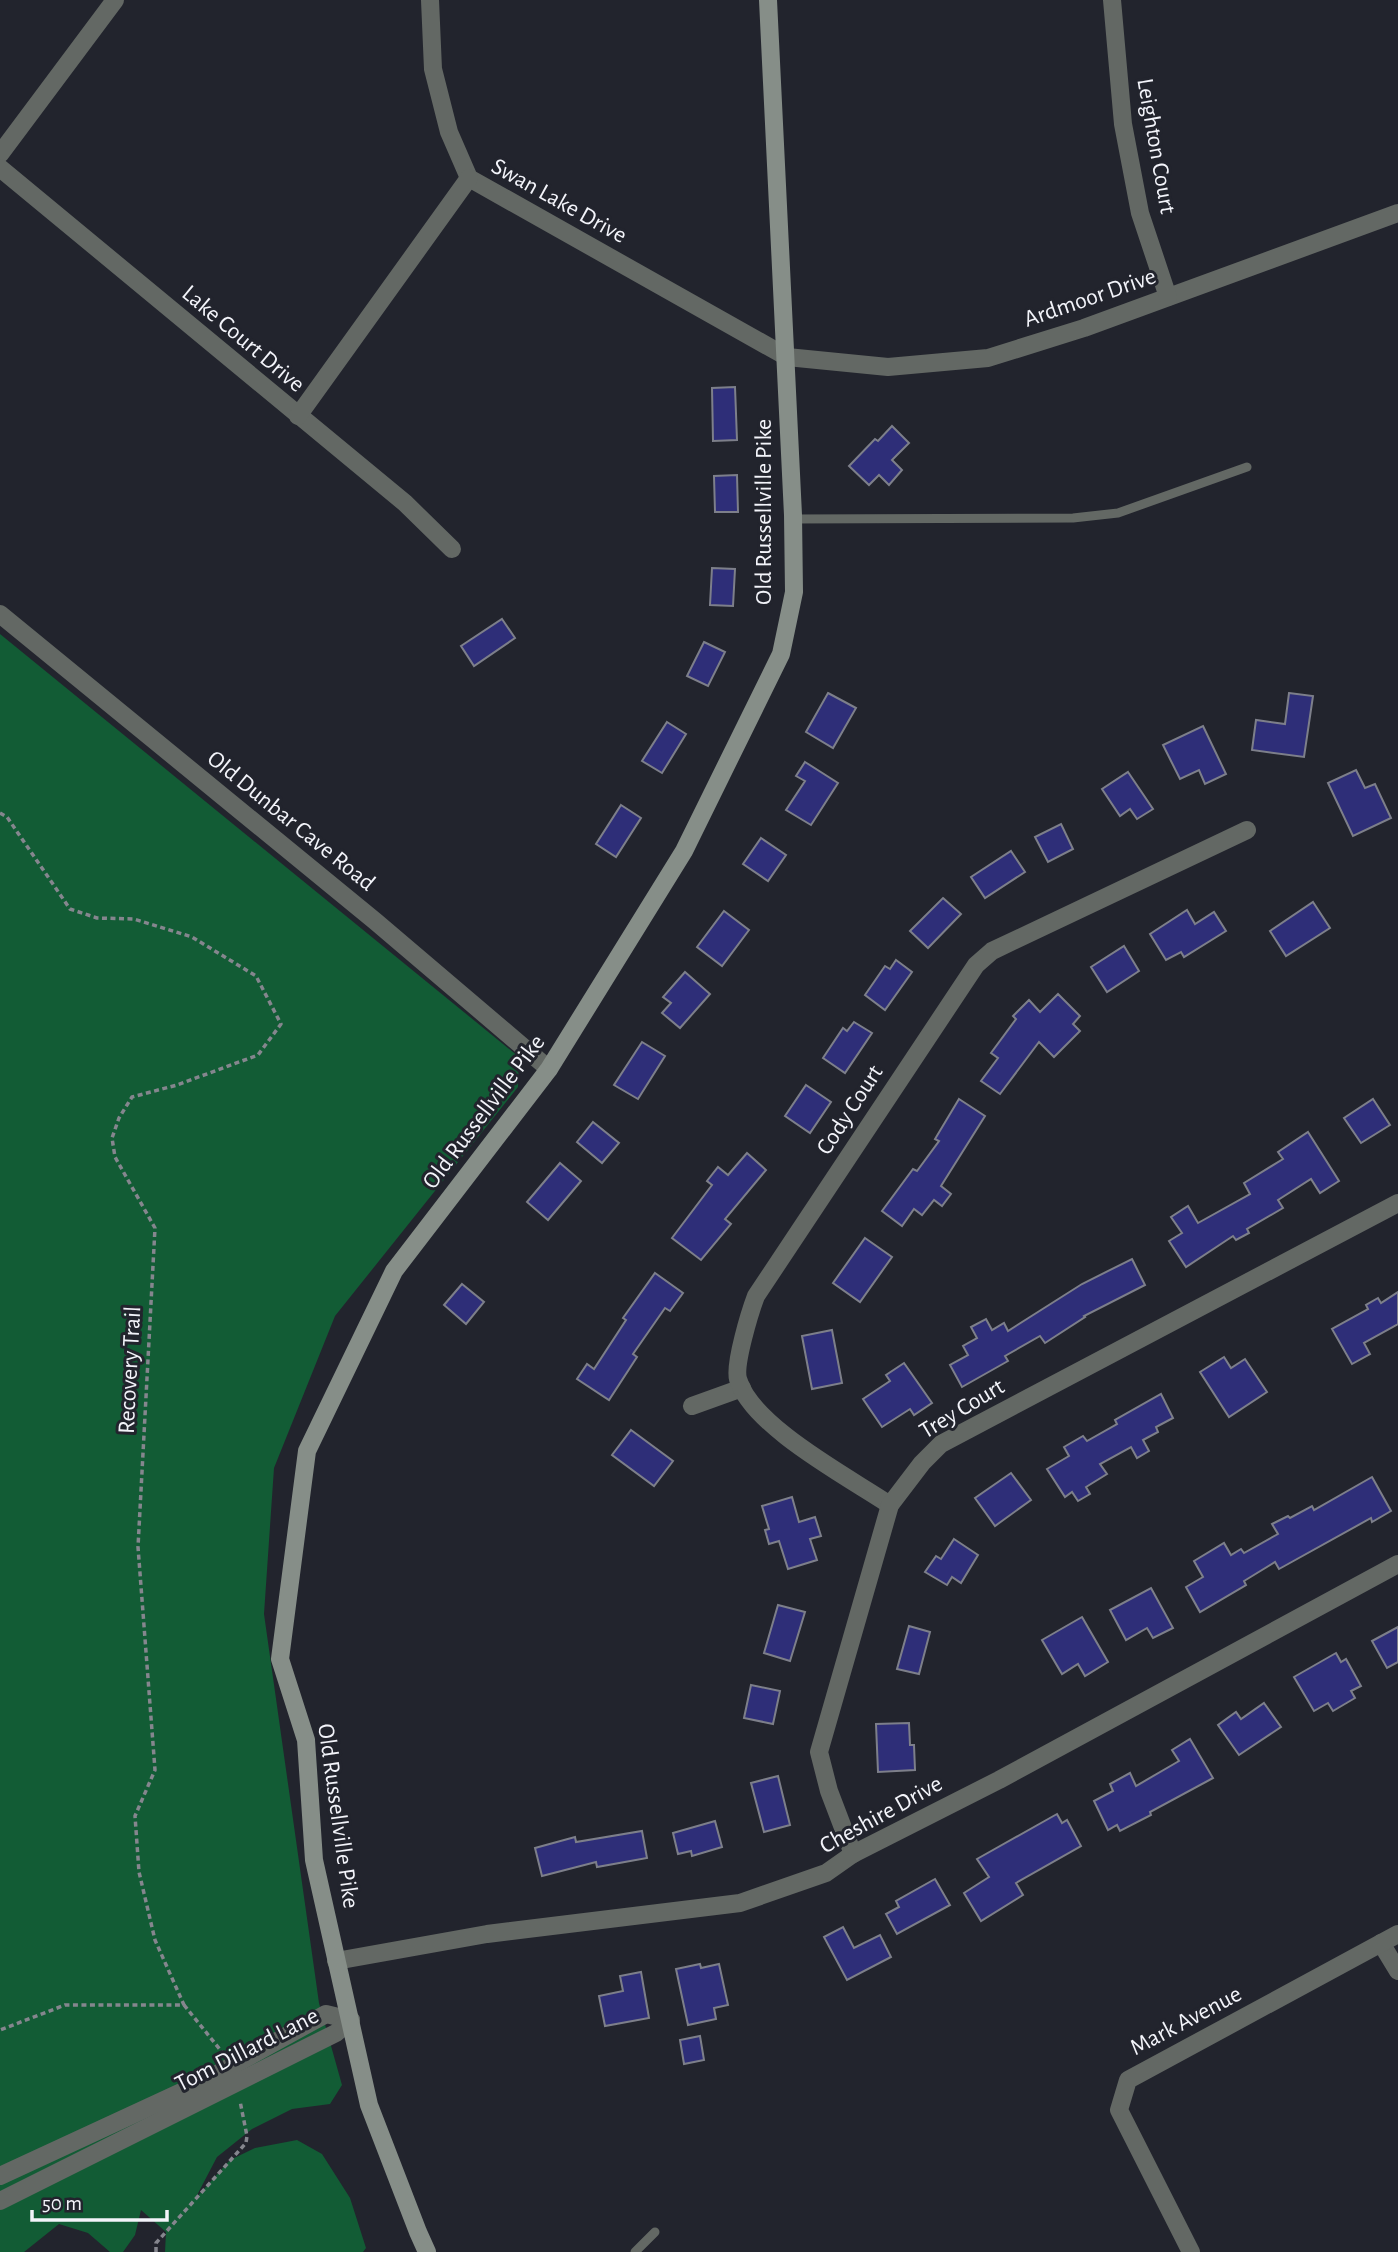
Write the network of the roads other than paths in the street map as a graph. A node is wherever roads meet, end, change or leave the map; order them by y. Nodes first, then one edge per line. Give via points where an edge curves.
1 (115, 0) edge
2 (430, 0) edge
3 (768, 0) edge
4 (1112, 0) edge
5 (0, 153) edge
6 (0, 168) edge
7 (469, 178) junction
8 (1398, 213) edge
9 (1168, 297) junction
10 (787, 357) junction
11 (298, 416) junction
12 (1247, 467) dead end
13 (793, 519) junction
14 (452, 549) dead end
15 (0, 614) edge
16 (1247, 830) dead end
17 (550, 1069) junction
18 (1398, 1203) edge
19 (742, 1388) junction
20 (692, 1406) dead end
21 (890, 1505) junction
22 (1398, 1564) edge
23 (853, 1854) junction
24 (1398, 1934) edge
25 (1381, 1943) junction
26 (337, 1961) junction
27 (1398, 1971) edge
28 (351, 2020) junction
29 (235, 2074) junction
30 (0, 2176) edge
31 (0, 2201) edge
32 (655, 2232) dead end
33 (427, 2252) edge
34 (635, 2252) edge
35 (1191, 2252) edge

1 - 5 street
2 - 7 street, Swan Lake Drive via 433,69 449,132
3 - 10 street, Old Russellville Pike
4 - 9 street, Leighton Court via 1135,188
6 - 11 street, Lake Court Drive
7 - 10 street, Swan Lake Drive
7 - 11 street
8 - 9 street, Ardmoor Drive
9 - 10 street, Ardmoor Drive via 988,358 888,367
10 - 13 street, Old Russellville Pike
11 - 14 street, Lake Court Drive via 405,503
12 - 13 lane via 1118,513 1073,518
13 - 17 street, Old Russellville Pike via 794,592 781,654 684,851
15 - 17 street, Old Dunbar Cave Road
16 - 19 street, Cody Court via 992,951 976,965 756,1296 745,1324 737,1377
17 - 26 street, Old Russellville Pike via 394,1271 307,1451 280,1659 306,1740 314,1860
18 - 21 street, Trey Court via 941,1444
19 - 20 street
19 - 21 street via 772,1426
21 - 23 street, Trey Court via 819,1752
22 - 23 street, Cheshire Drive
23 - 26 street, Cheshire Drive via 826,1873 740,1903 487,1934
24 - 25 street, Mark Avenue
25 - 27 street
25 - 35 street, Mark Avenue via 1128,2080 1119,2110
26 - 28 street, Old Russellville Pike
28 - 29 street, Tom Dillard Lane via 327,2014
28 - 33 street, Old Russellville Pike via 369,2105
29 - 30 street, Tom Dillard Lane via 201,2083
29 - 31 street, Tom Dillard Lane
32 - 34 lane

